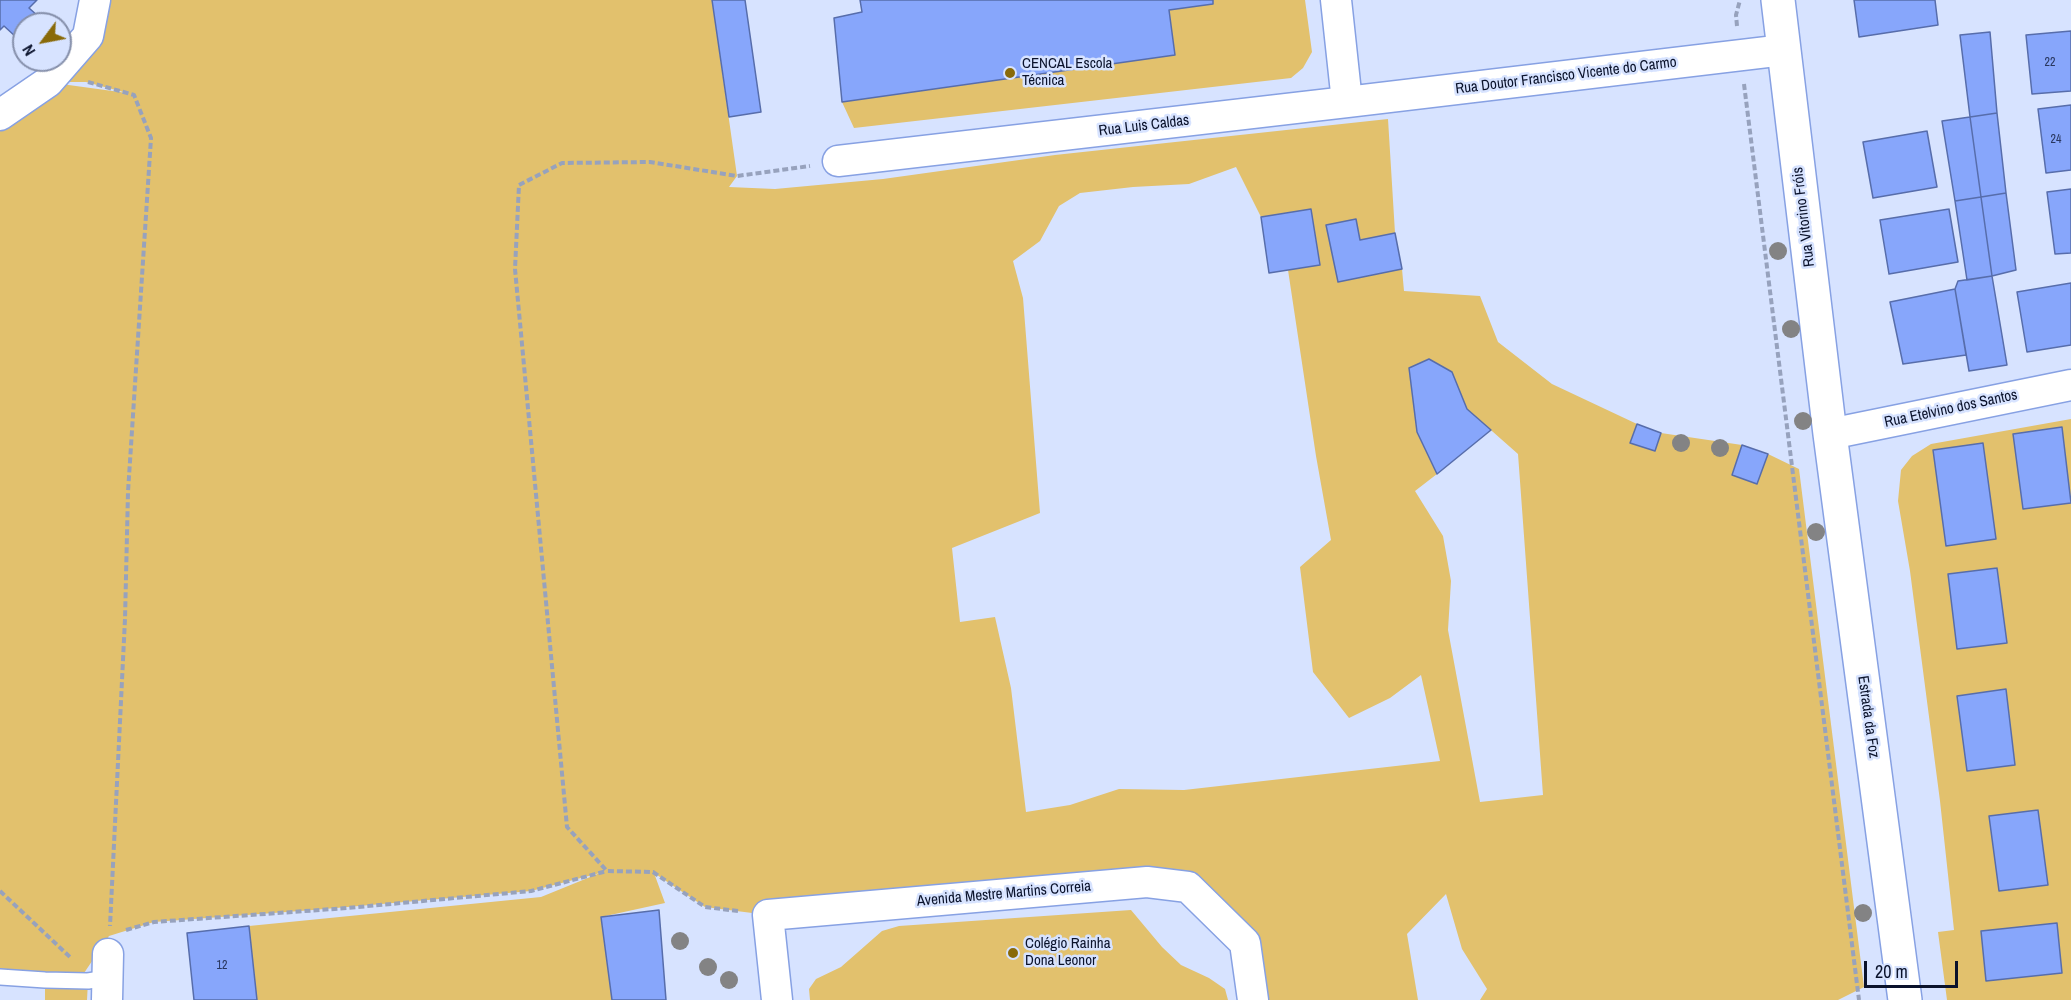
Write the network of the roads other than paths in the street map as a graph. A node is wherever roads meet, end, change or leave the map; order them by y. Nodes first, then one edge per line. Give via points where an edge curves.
1 (94, 0) edge
2 (1336, 0) edge
3 (1778, 0) edge
4 (1784, 50) junction
5 (1347, 102) junction
6 (0, 115) edge
7 (838, 161) road end
8 (2071, 385) edge
9 (1830, 434) junction
10 (108, 967) edge
11 (0, 977) edge
12 (777, 1000) edge
13 (1253, 1000) edge
14 (1905, 1000) edge

1 - 6 street via 88,36 48,82
2 - 5 street
3 - 4 main road, Rua Vitorino Fróis
4 - 5 street, Rua Doutor Francisco Vicente do Carmo
4 - 9 main road, Rua Vitorino Fróis
5 - 7 street, Rua Luis Caldas
8 - 9 street, Rua Etelvino dos Santos
9 - 14 main road, Estrada da Foz
10 - 11 lane via 87,981
12 - 13 street, Avenida Mestre Martins Correia via 768,915 1147,882 1188,887 1245,942

